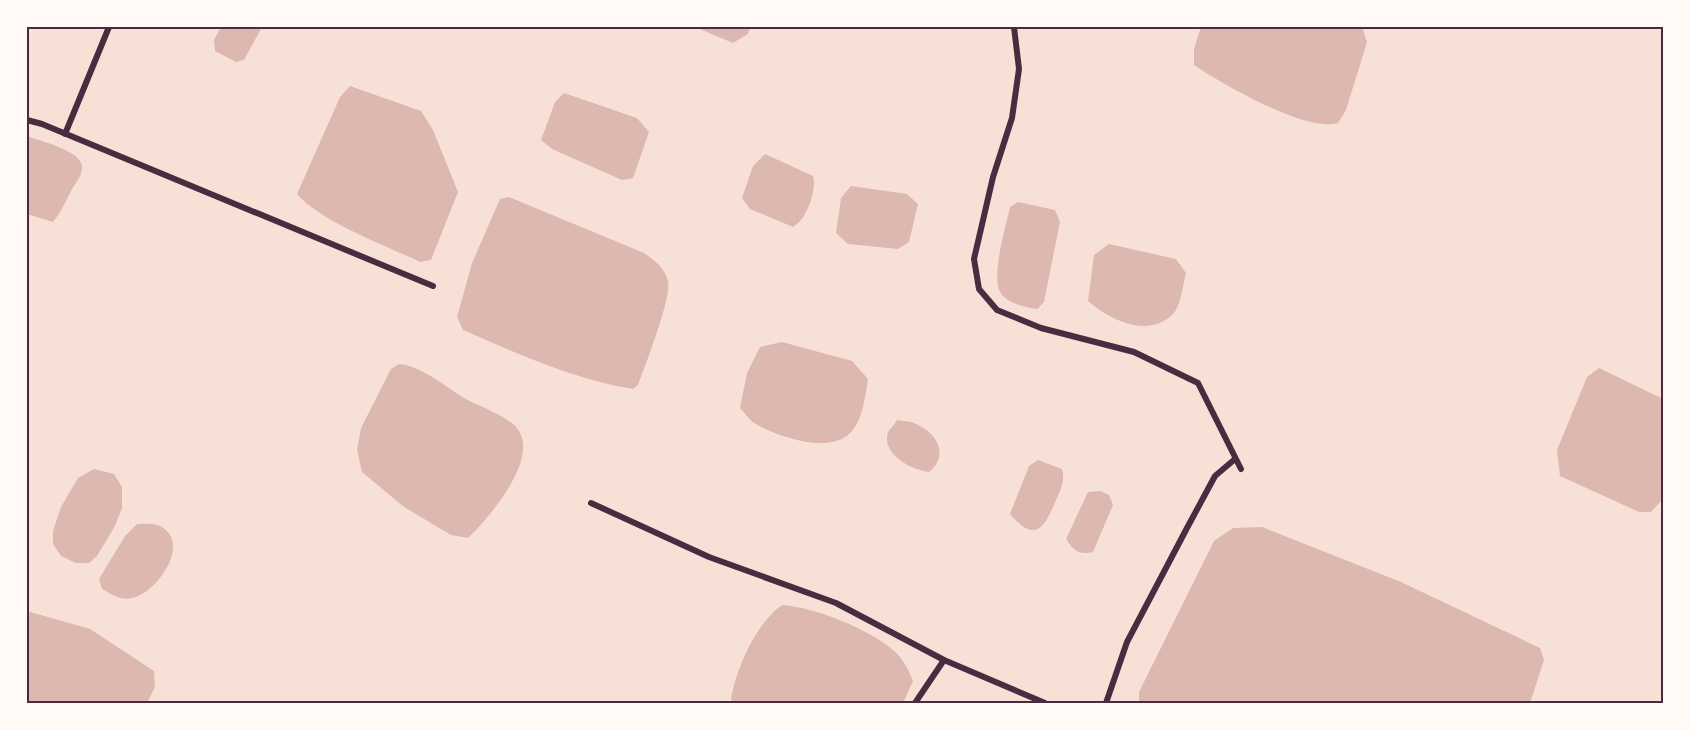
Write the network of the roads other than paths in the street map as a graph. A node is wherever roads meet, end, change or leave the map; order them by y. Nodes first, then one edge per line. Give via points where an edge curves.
1 (109, 27) edge
2 (1014, 27) edge
3 (27, 120) edge
4 (65, 134) junction
5 (433, 286) dead end
6 (1235, 459) junction
7 (1241, 469) dead end
8 (591, 503) dead end
9 (944, 660) junction
10 (915, 703) edge
11 (1045, 703) edge
12 (1106, 703) edge

1 - 4 street
2 - 6 street via 1019,69 1012,118 974,259 979,290 997,310 1041,328 1134,351 1198,383
3 - 4 street
4 - 5 street
6 - 7 street
6 - 12 street via 1215,476 1187,528 1127,642
8 - 9 street via 709,557 836,603
9 - 10 street
9 - 11 street

